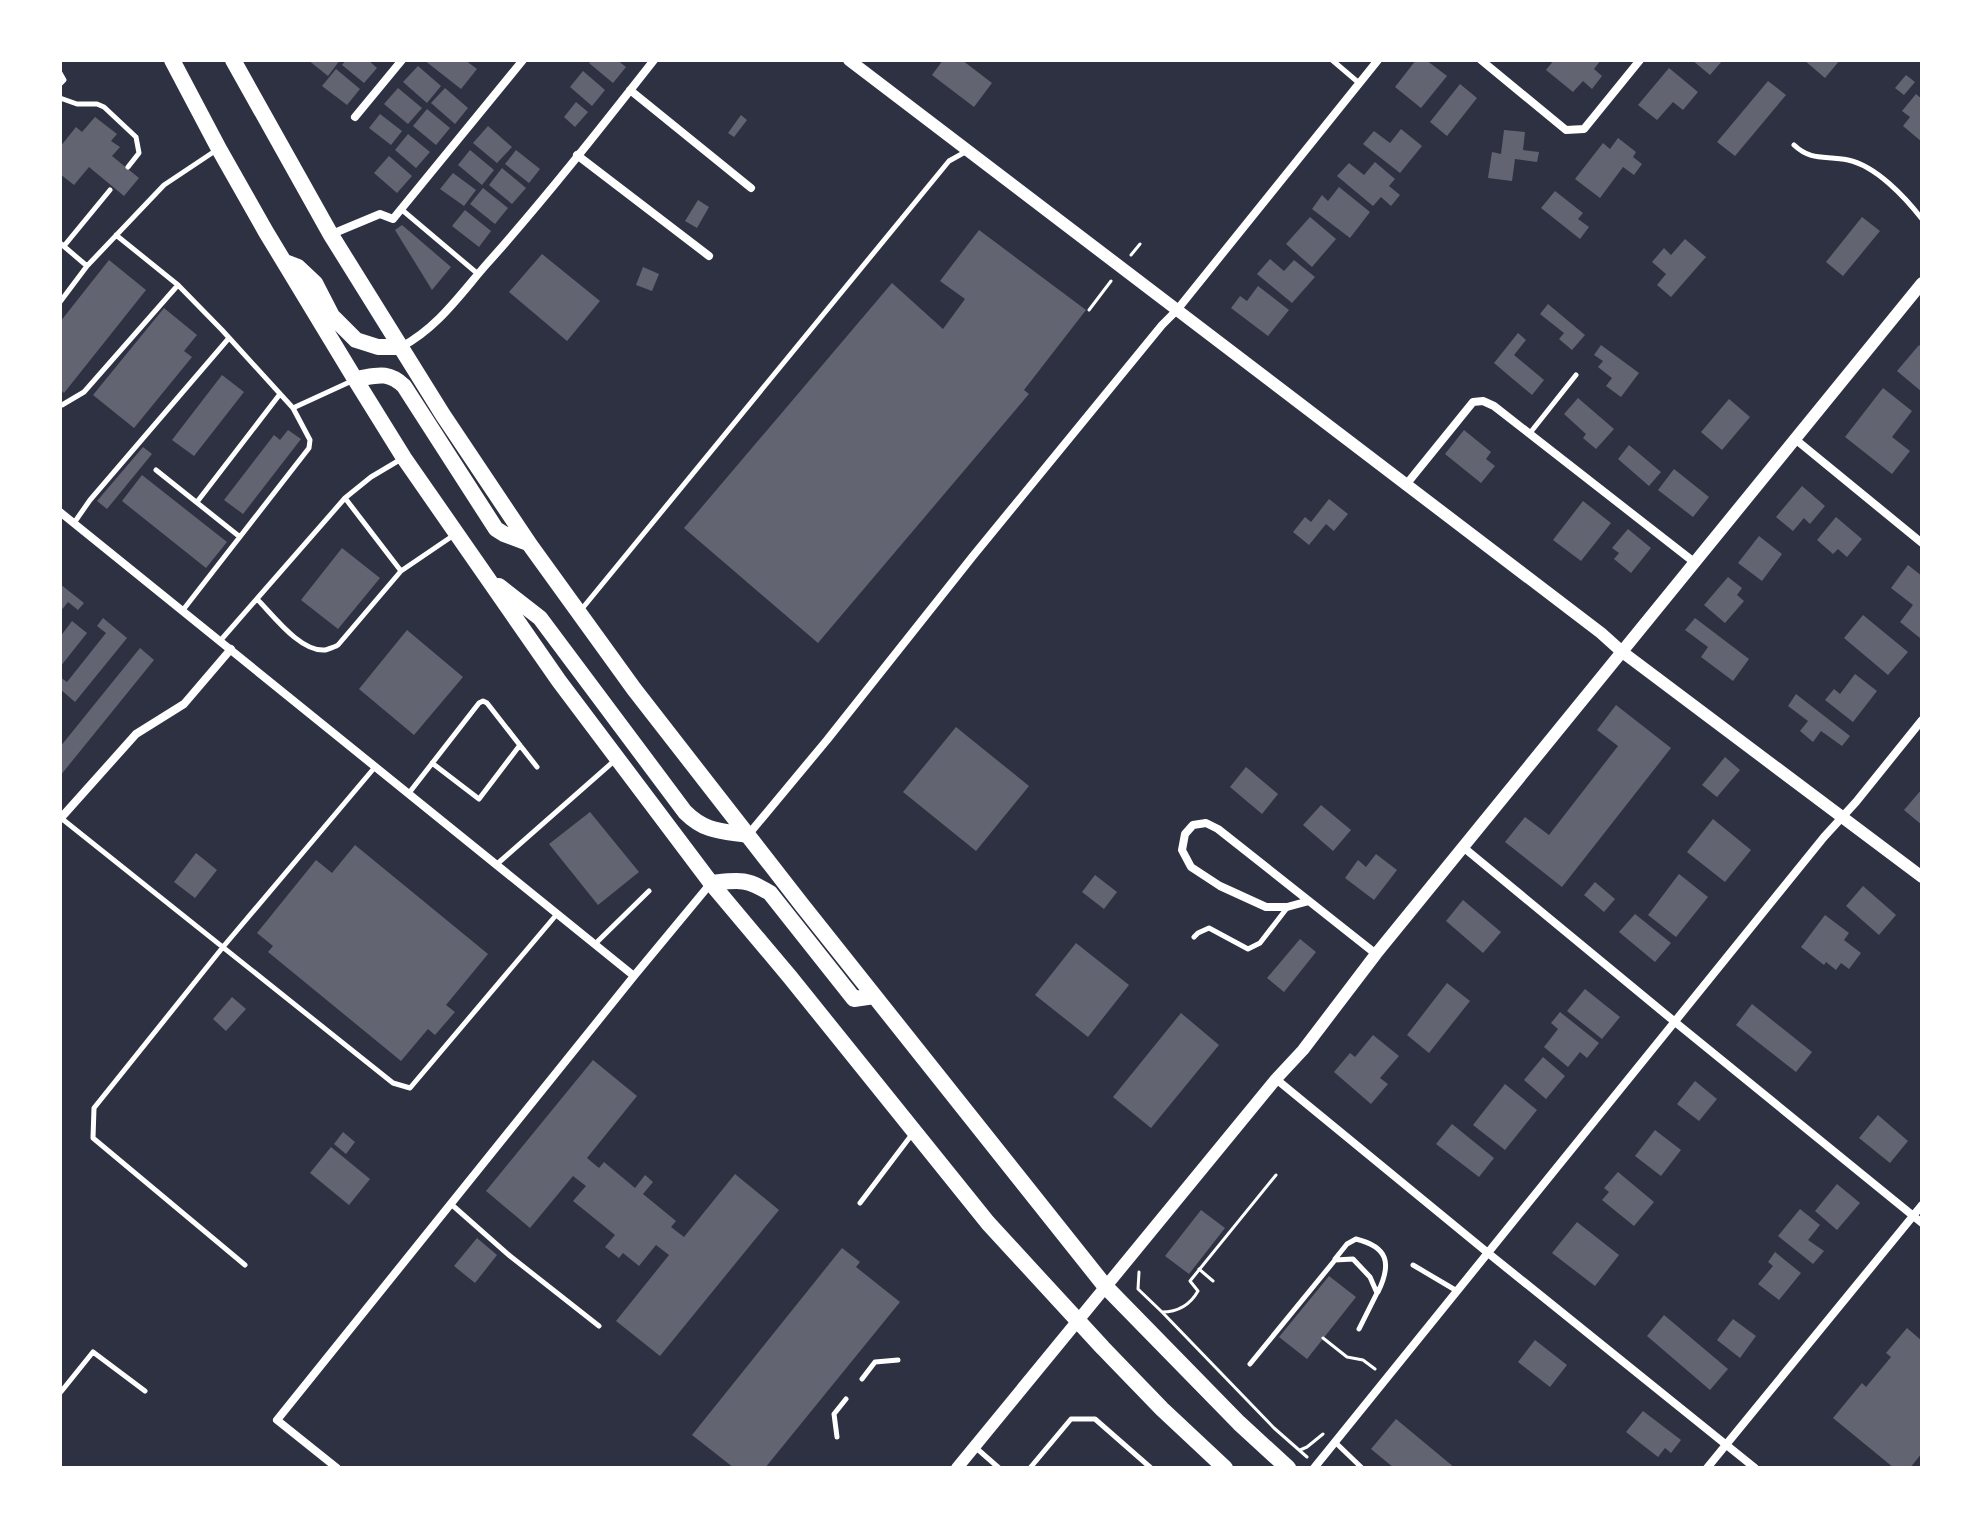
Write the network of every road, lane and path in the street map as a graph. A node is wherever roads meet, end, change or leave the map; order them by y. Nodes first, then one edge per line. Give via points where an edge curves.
1 (172, 60) edge
2 (233, 60) edge
3 (402, 60) edge
4 (523, 60) edge
5 (654, 60) edge
6 (849, 60) edge
7 (1332, 60) edge
8 (1378, 60) edge
9 (1481, 60) edge
10 (1640, 60) edge
11 (60, 73) edge
12 (60, 84) edge
13 (1359, 84) junction
14 (630, 90) junction
15 (60, 98) edge
16 (355, 117) dead end
17 (1794, 145) dead end
18 (219, 149) junction
19 (968, 151) junction
20 (577, 155) junction
21 (128, 167) dead end
22 (751, 188) dead end
23 (110, 190) dead end
24 (401, 209) junction
25 (1922, 219) edge
26 (116, 235) junction
27 (331, 235) junction
28 (62, 245) edge
29 (709, 256) dead end
30 (284, 261) junction
31 (87, 266) junction
32 (478, 274) junction
33 (1922, 283) edge
34 (178, 285) junction
35 (60, 302) edge
36 (1177, 310) junction
37 (229, 338) junction
38 (401, 347) junction
39 (1576, 375) dead end
40 (355, 379) junction
41 (280, 394) junction
42 (60, 404) edge
43 (293, 408) junction
44 (1529, 433) junction
45 (1795, 439) junction
46 (404, 458) junction
47 (156, 470) dead end
48 (1405, 486) junction
49 (345, 498) junction
50 (197, 502) junction
51 (60, 512) edge
52 (74, 523) junction
53 (456, 533) junction
54 (240, 537) junction
55 (528, 543) junction
56 (1922, 543) edge
57 (1694, 562) junction
58 (401, 571) junction
59 (482, 573) junction
60 (257, 599) junction
61 (183, 610) junction
62 (579, 613) junction
63 (220, 641) junction
64 (231, 649) junction
65 (1621, 651) junction
66 (1922, 720) edge
67 (520, 745) junction
68 (618, 758) junction
69 (432, 763) junction
70 (375, 766) junction
71 (537, 767) dead end
72 (409, 793) junction
73 (1843, 817) junction
74 (60, 819) edge
75 (747, 835) junction
76 (1463, 847) junction
77 (497, 864) junction
78 (1922, 877) edge
79 (711, 883) junction
80 (649, 891) dead end
81 (1309, 901) junction
82 (1287, 907) junction
83 (557, 913) junction
84 (1194, 937) dead end
85 (595, 944) junction
86 (223, 947) junction
87 (1376, 954) junction
88 (634, 976) junction
89 (874, 996) junction
90 (1675, 1022) junction
91 (1276, 1079) junction
92 (913, 1132) junction
93 (1276, 1175) dead end
94 (860, 1203) dead end
95 (451, 1204) junction
96 (1922, 1205) edge
97 (1913, 1215) junction
98 (1922, 1223) edge
99 (1488, 1253) junction
100 (1335, 1260) junction
101 (245, 1265) dead end
102 (1413, 1265) dead end
103 (1140, 1268) dead end
104 (1199, 1269) junction
105 (1213, 1281) dead end
106 (1105, 1286) junction
107 (1457, 1291) junction
108 (1377, 1293) junction
109 (1162, 1312) junction
110 (1077, 1322) junction
111 (599, 1326) dead end
112 (1359, 1329) dead end
113 (1323, 1338) dead end
114 (898, 1360) dead end
115 (1250, 1364) dead end
116 (1375, 1369) dead end
117 (862, 1379) dead end
118 (145, 1391) dead end
119 (60, 1393) edge
120 (846, 1399) dead end
121 (837, 1437) dead end
122 (1335, 1442) junction
123 (1726, 1445) junction
124 (975, 1447) junction
125 (1226, 1467) edge
126 (1315, 1467) edge
127 (337, 1468) edge
128 (957, 1468) edge
129 (999, 1468) edge
130 (1030, 1468) edge
131 (1151, 1468) edge
132 (1288, 1468) edge
133 (1362, 1468) edge
134 (1707, 1468) edge
135 (1755, 1468) edge

1 - 18 highway
2 - 27 highway
3 - 16 street
4 - 24 street
5 - 14 street
6 - 19 street
7 - 13 lane
8 - 13 street
9 - 10 street via 1566,130 1584,129
11 - 12 lane
13 - 36 street
14 - 20 street
14 - 22 street
15 - 21 lane via 104,107 136,137 139,153
17 - 25 lane via 1808,155 1849,160 1870,170 1895,188
18 - 26 lane via 164,185
18 - 30 highway
19 - 36 street
19 - 62 lane via 949,161
20 - 29 street
20 - 32 street
23 - 28 lane
24 - 27 street via 393,219 380,214
24 - 32 lane
26 - 31 lane
26 - 34 lane
27 - 38 highway
28 - 31 lane
30 - 38 highway via 315,283 332,316 356,340
30 - 40 highway
31 - 35 lane
32 - 38 street via 441,318
33 - 45 street
34 - 37 lane
34 - 42 lane via 84,392
36 - 48 street
36 - 75 street
37 - 41 lane
37 - 52 lane
38 - 55 highway
39 - 44 lane
40 - 43 lane
40 - 46 highway
40 - 55 highway via 383,374 397,379 496,529
41 - 43 lane
41 - 50 lane
43 - 54 lane via 309,448
44 - 48 street via 1494,406 1473,402
44 - 57 street
45 - 56 street
45 - 57 street
46 - 49 lane
46 - 53 highway
47 - 50 lane
48 - 65 street
49 - 58 lane
49 - 60 lane
50 - 54 lane
51 - 52 street
52 - 61 street
53 - 58 lane
53 - 59 highway
54 - 61 lane
55 - 62 highway
57 - 65 street
58 - 60 lane via 338,645 326,650 296,638
59 - 68 highway
59 - 75 highway via 540,618 696,824
60 - 63 lane
61 - 63 street
62 - 75 highway
63 - 64 street
64 - 70 street
64 - 74 street via 184,704 136,734
65 - 73 street
65 - 76 street
66 - 73 street
67 - 69 lane via 479,799
67 - 69 lane via 483,701
67 - 71 lane
68 - 77 lane
68 - 79 highway
69 - 72 lane
70 - 72 street
70 - 86 lane
72 - 77 street
73 - 78 street
73 - 90 street
74 - 86 lane
75 - 89 highway
76 - 87 street
76 - 90 street
77 - 83 street
79 - 88 street
79 - 89 highway via 740,880 770,893 854,999
79 - 92 highway
80 - 85 lane
81 - 82 street
81 - 82 street via 1218,829 1206,823 1193,825 1185,834 1182,850 1191,867 1266,907
81 - 87 street
82 - 84 lane via 1260,943 1248,949 1209,928
83 - 85 street
83 - 86 lane via 410,1088 393,1083
85 - 88 street
86 - 101 lane via 94,1108 93,1138
87 - 91 street
88 - 95 street
89 - 106 highway
90 - 97 street
90 - 99 street
91 - 99 street
91 - 106 street
92 - 94 lane
92 - 110 highway
93 - 104 path
95 - 111 lane
95 - 127 street via 277,1420
96 - 97 street
97 - 98 street
97 - 123 street
99 - 107 street
99 - 123 street
100 - 108 lane via 1353,1259
100 - 108 lane via 1356,1239 1372,1243 1383,1252 1387,1265
100 - 115 lane
102 - 107 lane
103 - 109 path via 1138,1289
104 - 105 path
104 - 109 path via 1190,1281 1198,1291 1190,1303
106 - 110 street
106 - 132 highway
107 - 122 street
108 - 112 lane
109 - 126 path
110 - 124 street
110 - 125 highway
113 - 116 path via 1347,1357
114 - 117 lane via 875,1362
118 - 119 lane via 93,1352
120 - 121 lane via 834,1414
122 - 126 street
122 - 133 lane
123 - 134 street
123 - 135 street
124 - 128 street
124 - 129 lane
130 - 131 lane via 1071,1419 1095,1419

